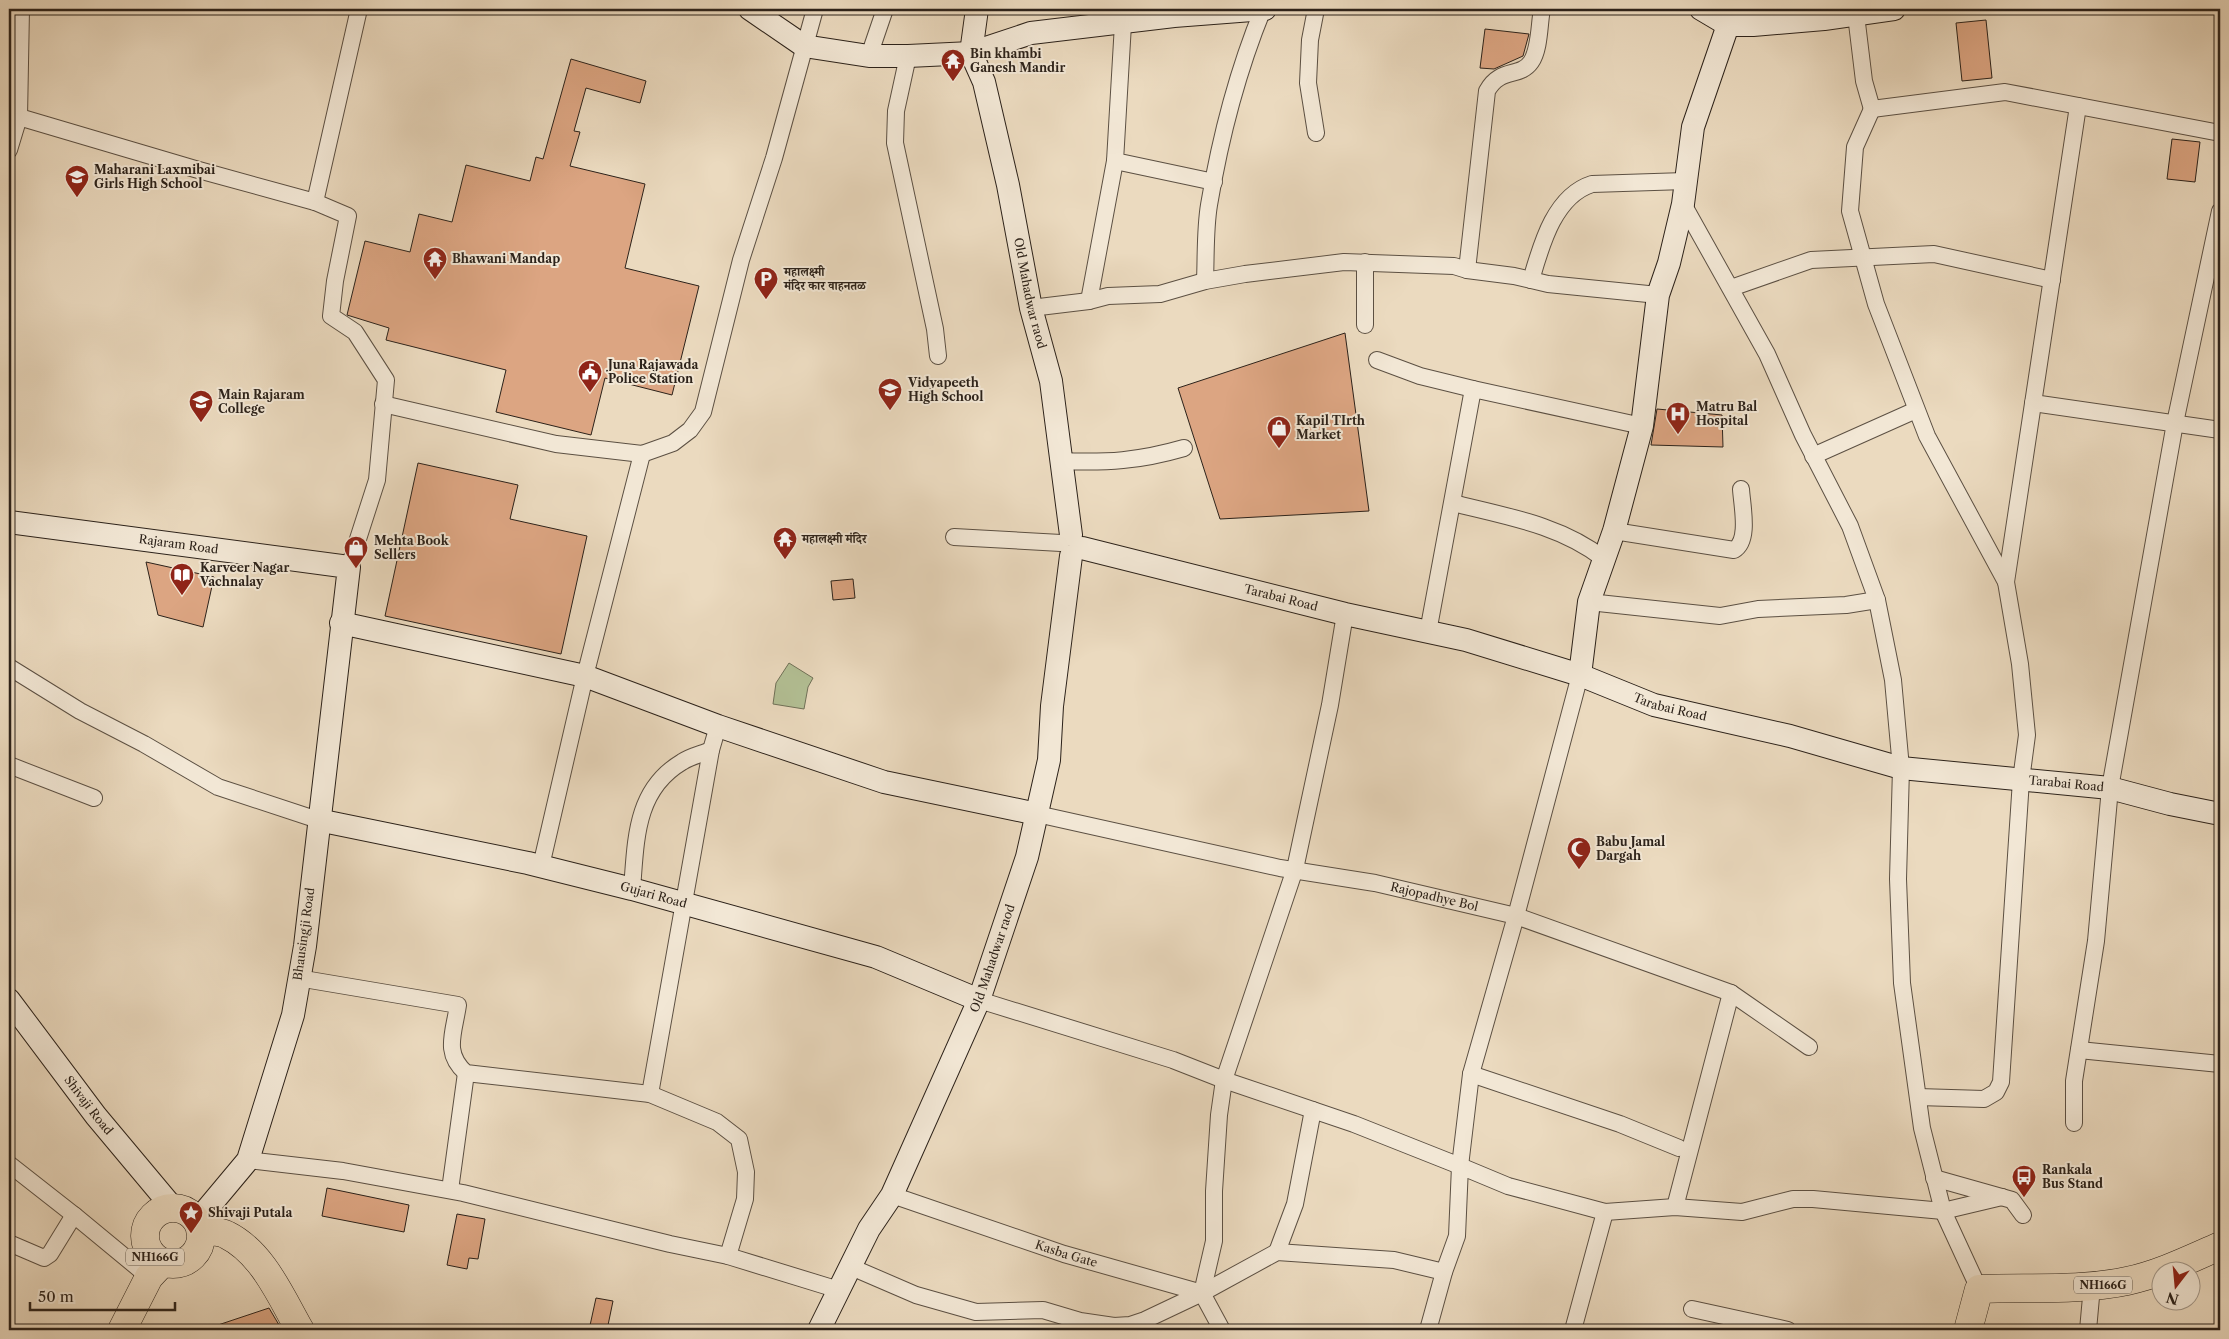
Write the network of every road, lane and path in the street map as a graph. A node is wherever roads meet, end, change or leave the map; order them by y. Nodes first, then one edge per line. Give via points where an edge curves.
1 (21, 9) edge
2 (359, 9) edge
3 (750, 9) edge
4 (815, 9) edge
5 (885, 9) edge
6 (977, 9) edge
7 (1264, 9) edge
8 (1316, 9) edge
9 (1542, 9) edge
10 (1701, 9) edge
11 (1894, 9) edge
12 (1856, 15) junction
13 (1123, 24) junction
14 (1728, 25) junction
15 (804, 46) junction
16 (971, 53) junction
17 (869, 56) junction
18 (908, 56) junction
19 (2078, 106) junction
20 (1872, 109) junction
21 (19, 117) junction
22 (1316, 133) dead end
23 (2220, 133) edge
24 (9, 150) edge
25 (1115, 162) junction
26 (1685, 181) junction
27 (1214, 182) junction
28 (315, 202) junction
29 (1683, 204) junction
30 (2220, 211) edge
31 (1863, 258) junction
32 (1365, 262) junction
33 (1467, 270) junction
34 (1531, 280) junction
35 (2052, 280) junction
36 (1205, 281) junction
37 (1731, 288) junction
38 (1658, 295) junction
39 (1089, 301) junction
40 (1031, 308) junction
41 (1365, 325) dead end
42 (938, 356) dead end
43 (1377, 360) dead end
44 (1473, 389) junction
45 (2033, 403) junction
46 (383, 404) junction
47 (1916, 410) junction
48 (2175, 424) junction
49 (1642, 426) junction
50 (2220, 430) edge
51 (1184, 448) dead end
52 (642, 454) junction
53 (1813, 456) junction
54 (1060, 461) junction
55 (1741, 489) dead end
56 (1453, 503) junction
57 (9, 522) edge
58 (1614, 531) junction
59 (954, 537) dead end
60 (1071, 546) junction
61 (1604, 559) junction
62 (350, 567) junction
63 (2006, 582) junction
64 (1877, 600) junction
65 (1589, 602) junction
66 (1345, 614) junction
67 (342, 623) junction
68 (1428, 632) junction
69 (9, 667) edge
70 (1580, 675) junction
71 (585, 676) junction
72 (718, 726) junction
73 (711, 750) junction
74 (9, 765) edge
75 (1901, 768) junction
76 (2021, 780) junction
77 (2110, 788) junction
78 (94, 798) dead end
79 (1037, 814) junction
80 (2220, 814) edge
81 (318, 820) junction
82 (541, 866) junction
83 (1295, 870) junction
84 (632, 889) junction
85 (683, 903) junction
86 (1516, 916) junction
87 (298, 978) junction
88 (1732, 993) junction
89 (9, 1000) edge
90 (979, 1000) junction
91 (1809, 1047) dead end
92 (2079, 1050) junction
93 (2220, 1064) edge
94 (466, 1073) junction
95 (1471, 1074) junction
96 (1224, 1080) junction
97 (650, 1094) junction
98 (1918, 1097) junction
99 (1314, 1110) junction
100 (2074, 1123) dead end
101 (1679, 1148) dead end
102 (248, 1160) junction
103 (9, 1164) edge
104 (1460, 1166) junction
105 (1934, 1178) junction
106 (450, 1190) junction
107 (892, 1195) junction
108 (2002, 1197) junction
109 (1675, 1207) junction
110 (173, 1208) junction
111 (1943, 1211) junction
112 (1606, 1212) junction
113 (74, 1215) junction
114 (2023, 1215) dead end
115 (198, 1226) junction
116 (9, 1243) edge
117 (2220, 1246) edge
118 (1277, 1252) junction
119 (728, 1256) junction
120 (850, 1267) junction
121 (156, 1270) junction
122 (1444, 1272) junction
123 (2092, 1286) junction
124 (1979, 1289) junction
125 (839, 1290) junction
126 (1202, 1293) junction
127 (1692, 1309) dead end
128 (2091, 1329) edge
129 (122, 1330) edge
130 (300, 1330) edge
131 (819, 1330) edge
132 (1222, 1330) edge
133 (1428, 1330) edge
134 (1572, 1330) edge
135 (1788, 1330) edge
136 (1968, 1330) edge

1 - 21 street
2 - 28 street
3 - 15 street
4 - 15 street
5 - 17 street
6 - 16 street
7 - 13 street via 1174,16
7 - 27 street via 1249,42
8 - 22 street via 1310,40 1308,83
9 - 33 street via 1531,62 1522,70 1497,78 1487,91
10 - 14 street
11 - 12 street
12 - 14 street
12 - 20 street via 1864,81
13 - 16 street via 1031,33
13 - 25 street
14 - 26 street via 1693,127
15 - 17 street
15 - 52 street via 774,158 741,260 703,412 690,430 673,443
16 - 18 street
16 - 40 street, Old Mahadwar raod via 984,82
17 - 18 street
18 - 42 street via 896,111 896,143
19 - 20 street via 2005,92
19 - 23 street
19 - 35 street
20 - 31 street via 1855,147 1850,212
21 - 24 street
21 - 28 street
25 - 27 street
25 - 39 street
26 - 29 street
26 - 34 street via 1592,184 1579,188 1551,222
27 - 36 street via 1209,206
28 - 46 street via 348,216 331,316 355,332 378,365 386,380
29 - 37 street
29 - 38 street via 1670,262
30 - 48 street
31 - 35 street via 1934,254
31 - 37 street via 1811,260
31 - 47 street via 1876,304
32 - 33 street via 1454,266
32 - 36 street
32 - 41 street
33 - 34 street
34 - 38 street via 1593,290
35 - 45 street
36 - 39 street via 1160,294 1108,296
37 - 53 street via 1767,354
38 - 49 street
39 - 40 street
40 - 54 street, Old Mahadwar raod via 1051,381
43 - 44 street via 1420,376
44 - 49 street
44 - 56 street
45 - 48 street
45 - 63 street
46 - 52 street via 556,444
46 - 62 street via 377,480
47 - 53 street
47 - 63 street
48 - 50 street
48 - 77 street
49 - 58 street
51 - 54 street via 1151,458 1107,463
52 - 71 street
53 - 64 street via 1850,526
54 - 60 street, Old Mahadwar raod
55 - 58 street via 1743,538 1734,550
56 - 61 street via 1538,524 1584,543
56 - 68 street
57 - 62 street, Rajaram Road
58 - 61 street
59 - 60 street
60 - 66 street, Tarabai Road
60 - 79 street, Old Mahadwar raod via 1052,706 1050,760
61 - 65 street
62 - 67 street, Bhausingji Road
63 - 76 street via 2020,664 2027,735
64 - 65 street via 1846,605 1758,609 1720,616
64 - 75 street via 1893,680
65 - 70 street
66 - 68 street, Tarabai Road
66 - 83 street via 1330,705
67 - 71 street
67 - 81 street, Bhausingji Road
68 - 70 street, Tarabai Road via 1466,640
69 - 81 street via 218,787
70 - 75 street, Tarabai Road via 1654,705 1790,736
70 - 86 street
71 - 72 street
71 - 82 street
72 - 73 street
72 - 79 street via 884,782
73 - 84 street via 676,766 650,795 638,824
73 - 85 street
74 - 78 street
75 - 76 street, Tarabai Road
75 - 98 street via 1898,879 1902,983
76 - 77 street, Tarabai Road
76 - 98 street via 2001,1082 1996,1092 1984,1099
77 - 80 street, Tarabai Road
77 - 92 street via 2096,941
79 - 83 street, Rajopadhye Bol
79 - 90 street, Old Mahadwar raod via 1028,857
81 - 82 street, Gujari Road
81 - 87 street, Bhausingji Road via 306,946
82 - 84 street, Gujari Road
83 - 86 street, Rajopadhye Bol via 1375,883
83 - 96 street
84 - 85 street, Gujari Road
85 - 90 street, Gujari Road via 876,957
85 - 97 street
86 - 88 street, Rajopadhye Bol
86 - 95 street
87 - 94 street via 458,1005 451,1053 455,1063
87 - 102 street, Bhausingji Road via 293,1015 282,1056
88 - 91 street, Rajopadhye Bol
88 - 109 street
89 - 110 street, Shivaji Road via 96,1116
90 - 96 street via 1173,1060
90 - 107 street, Old Mahadwar raod
92 - 93 street
92 - 100 street via 2074,1081
94 - 97 street
94 - 106 street
95 - 101 street via 1620,1124
95 - 104 street
96 - 99 street
96 - 126 street via 1214,1191 1214,1241
97 - 119 street via 717,1122 738,1139 746,1172 744,1199
98 - 105 street
99 - 104 street via 1428,1151
99 - 118 street via 1295,1204
102 - 106 street via 343,1171
102 - 115 street, Bhausingji Road
103 - 113 street
104 - 112 street via 1508,1186
104 - 122 street via 1457,1236
105 - 108 street
105 - 111 street
106 - 119 street
107 - 120 street, Old Mahadwar raod via 869,1229
107 - 126 street, Kasba Gate via 1064,1254
108 - 111 street
108 - 114 street via 2012,1200
109 - 111 street via 1742,1212 1793,1200 1813,1199
109 - 112 street
110 - 115 highway via 183,1210
110 - 121 highway, NH166G via 156,1213 146,1228 146,1246
111 - 124 street
112 - 134 street
113 - 116 street via 50,1254 44,1258
113 - 121 street
115 - 121 highway, NH166G via 201,1239 193,1256
115 - 130 highway via 226,1234 244,1246 266,1272
117 - 123 highway, NH166G via 2176,1266 2129,1281
118 - 122 street via 1394,1260
118 - 126 street
119 - 125 street
120 - 125 street, Old Mahadwar raod
120 - 126 street via 916,1295 967,1310 995,1313 1043,1310 1098,1325 1130,1325
121 - 129 highway, NH166G
122 - 133 street
123 - 124 highway, NH166G
123 - 128 street
124 - 136 highway
125 - 131 street, Old Mahadwar raod
126 - 132 street
127 - 135 street

